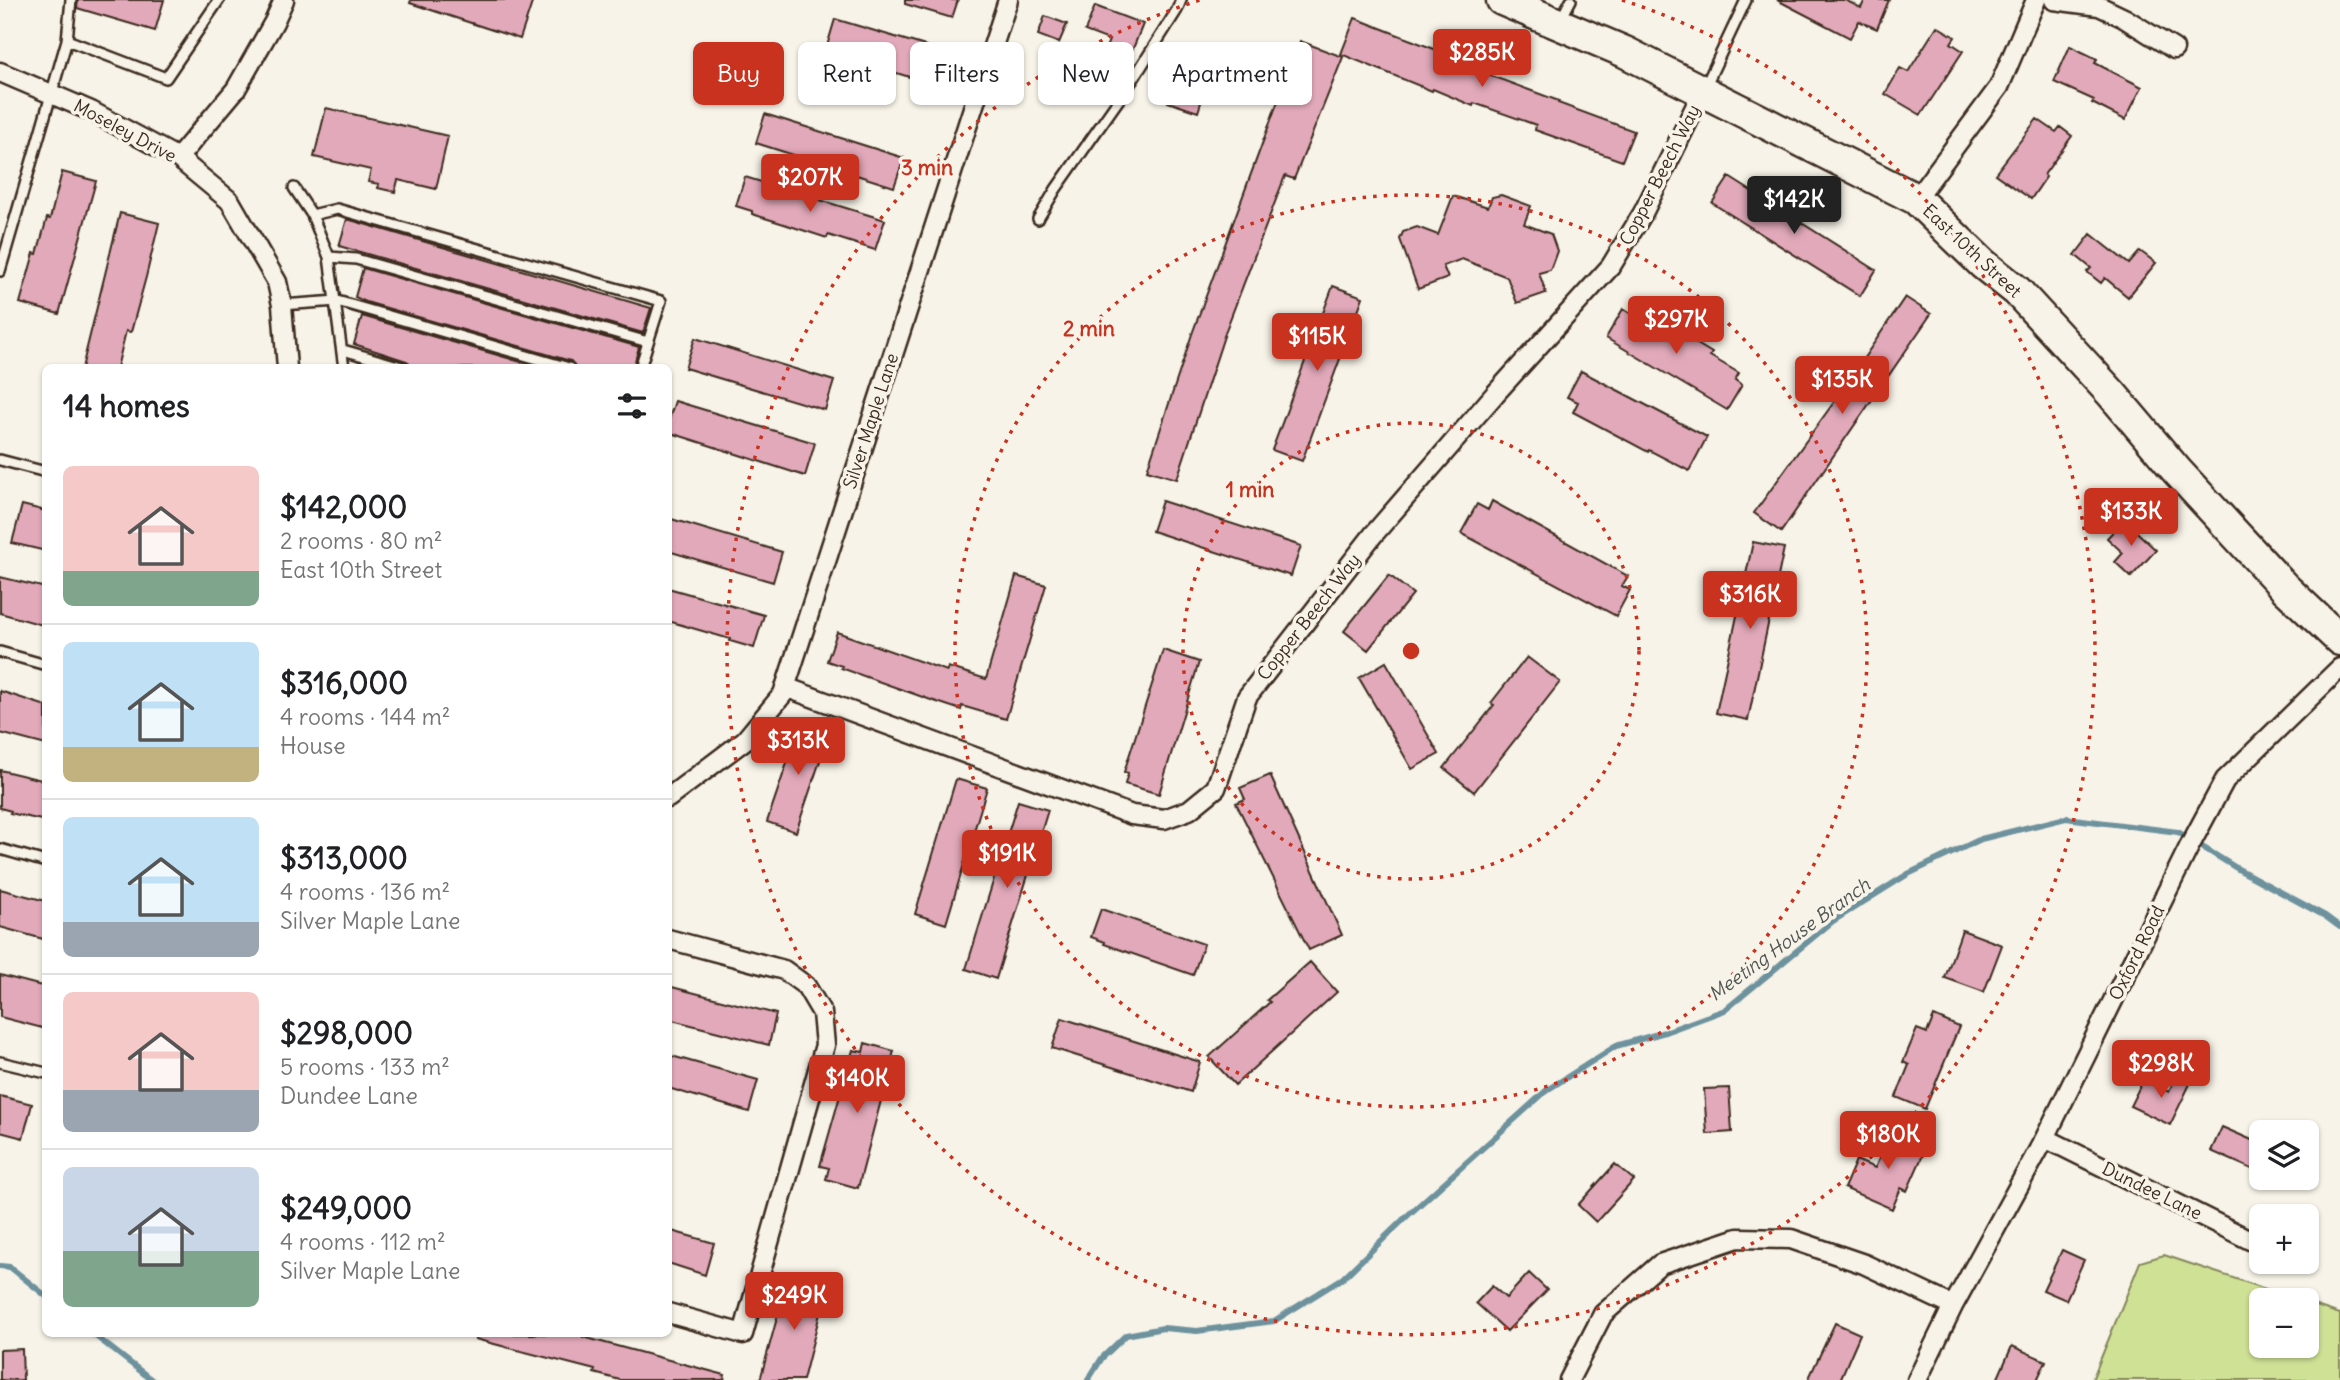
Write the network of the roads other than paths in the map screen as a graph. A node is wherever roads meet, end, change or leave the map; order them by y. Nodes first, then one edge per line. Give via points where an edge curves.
1 (71, 0) edge
2 (219, 0) edge
3 (284, 0) edge
4 (1008, 0) edge
5 (1181, 0) edge
6 (1502, 0) edge
7 (1734, 0) edge
8 (2036, 0) edge
9 (2054, 0) edge
10 (1744, 3) edge
11 (1565, 12) edge
12 (67, 40) junction
13 (2174, 49) dead end
14 (0, 72) edge
15 (1703, 92) junction
16 (52, 94) junction
17 (178, 158) junction
18 (294, 188) dead end
19 (1916, 199) junction
20 (312, 215) junction
21 (1038, 219) dead end
22 (329, 257) junction
23 (0, 271) edge
24 (337, 301) junction
25 (282, 305) junction
26 (648, 342) junction
27 (343, 350) junction
28 (287, 364) edge
29 (344, 364) edge
30 (391, 364) edge
31 (555, 364) edge
32 (641, 364) edge
33 (0, 460) edge
34 (42, 471) edge
35 (2340, 640) edge
36 (0, 652) edge
37 (42, 664) edge
38 (2340, 668) edge
39 (785, 687) junction
40 (672, 795) edge
41 (0, 849) edge
42 (42, 861) edge
43 (672, 940) edge
44 (0, 1062) edge
45 (42, 1072) edge
46 (2045, 1138) junction
47 (2249, 1240) edge
48 (1953, 1306) junction
49 (672, 1314) edge
50 (1569, 1380) edge
51 (1917, 1380) edge

1 - 12 lane
2 - 12 lane via 166,78
3 - 17 street via 236,89
4 - 39 street, Silver Maple Lane
5 - 21 lane
6 - 11 main road, East 10th Street
7 - 10 lane
8 - 19 street via 1999,87
9 - 13 street via 2099,6
10 - 15 lane
11 - 15 main road, East 10th Street via 1625,52
12 - 16 lane
14 - 16 street, Moseley Drive
15 - 19 main road, East 10th Street
15 - 39 street, Copper Beech Way via 1643,213 1611,266 1373,535 1255,686 1247,697 1216,788 1189,810 1164,819 1132,815
16 - 17 street, Moseley Drive
16 - 23 lane
17 - 25 street, Moseley Drive via 230,201 277,282
18 - 20 lane
19 - 35 main road, East 10th Street via 2017,291 2285,588
20 - 22 lane
20 - 26 lane via 337,209 661,301
22 - 24 lane
22 - 26 lane via 356,259
24 - 25 lane
24 - 27 lane
24 - 31 lane
25 - 28 street, Moseley Drive
26 - 32 lane
27 - 29 lane
27 - 30 lane
33 - 34 lane
36 - 37 lane
38 - 46 street, Oxford Road via 2225,780
39 - 40 street, Silver Maple Lane via 746,740
41 - 42 lane
43 - 49 street via 784,970 806,986 822,1013 825,1045 743,1334
44 - 45 lane
46 - 47 street, Dundee Lane
46 - 48 street, Oxford Road
48 - 50 street via 1864,1264 1791,1239 1738,1238 1660,1264 1603,1314
48 - 51 street, Oxford Road

